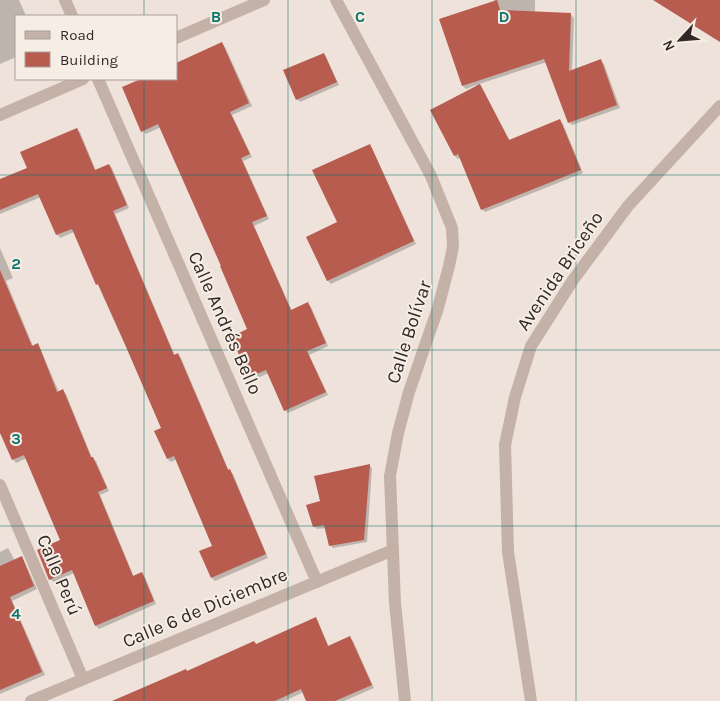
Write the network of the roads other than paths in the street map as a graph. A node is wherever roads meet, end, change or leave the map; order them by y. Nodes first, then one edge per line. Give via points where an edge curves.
1 (65, 0) edge
2 (264, 0) edge
3 (336, 0) edge
4 (72, 15) edge
5 (178, 37) edge
6 (81, 80) edge
7 (98, 80) edge
8 (720, 106) edge
9 (0, 115) edge
10 (0, 485) edge
11 (393, 550) junction
12 (317, 582) junction
13 (83, 679) junction
14 (31, 701) edge
15 (405, 701) edge
16 (531, 701) edge

1 - 4 street
2 - 5 street
3 - 11 street, Calle Bolívar via 431,176 452,228 449,266 409,392 390,476
6 - 9 street
7 - 12 street, Calle Andrés Bello
8 - 16 street, Avenida Briceño via 628,206 573,280 531,346 515,397 505,445 508,552
10 - 13 street, Calle Perú
11 - 12 street, Calle 6 de Diciembre
11 - 15 street, Calle Bolívar
12 - 13 street, Calle 6 de Diciembre
13 - 14 street, Calle 6 de Diciembre

